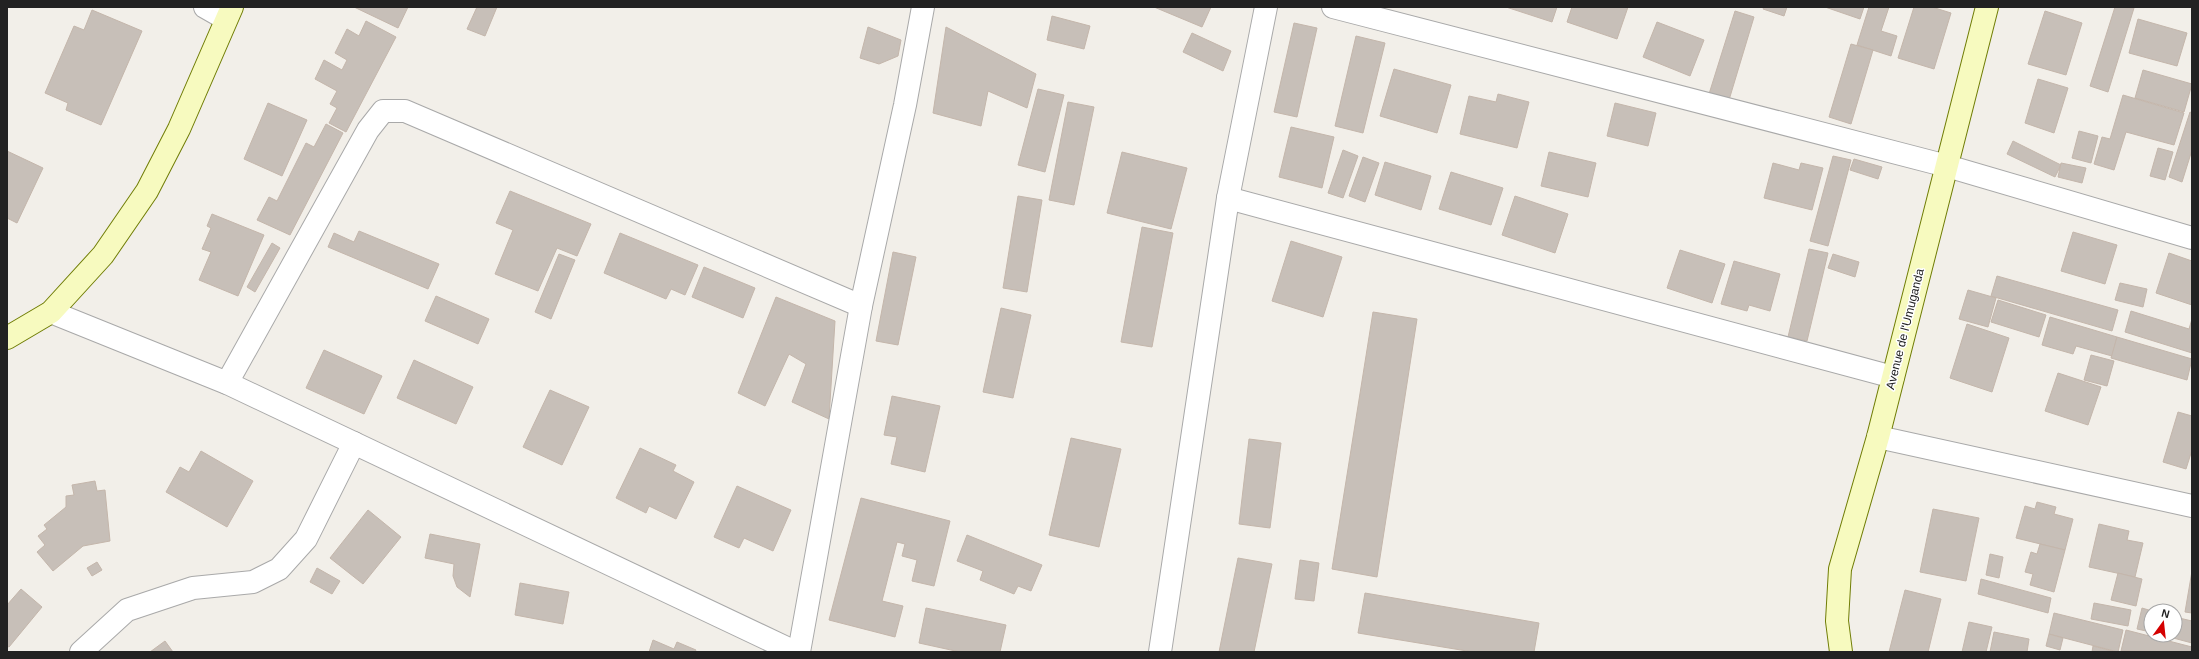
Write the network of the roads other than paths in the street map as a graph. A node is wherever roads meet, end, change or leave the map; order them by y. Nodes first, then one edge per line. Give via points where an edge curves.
1 (205, 7) edge
2 (923, 7) edge
3 (1266, 7) edge
4 (1333, 7) edge
5 (1987, 7) edge
6 (229, 13) edge
7 (1947, 166) junction
8 (1228, 198) junction
9 (2192, 238) edge
10 (861, 306) junction
11 (51, 312) junction
12 (7, 338) edge
13 (1893, 377) junction
14 (227, 383) junction
15 (1878, 437) junction
16 (354, 443) junction
17 (2192, 506) edge
18 (81, 652) edge
19 (795, 652) edge
20 (799, 652) edge
21 (1160, 652) edge
22 (1841, 652) edge

1 - 6 street
2 - 10 street via 905,105
3 - 8 street
4 - 7 street
5 - 7 street, Avenue de l'Umuganda
6 - 11 street via 179,129 147,191 103,255
7 - 9 street
7 - 13 street, Avenue de l'Umuganda
8 - 13 street
8 - 21 street
10 - 14 street via 405,111 383,111 368,130
10 - 20 street
11 - 12 street
11 - 14 street
13 - 15 street, Avenue de l'Umuganda
14 - 16 street
15 - 17 street
15 - 22 street, Avenue de l'Umuganda via 1840,569 1837,621
16 - 18 street via 306,539 279,569 252,582 193,588 128,610
16 - 19 street

